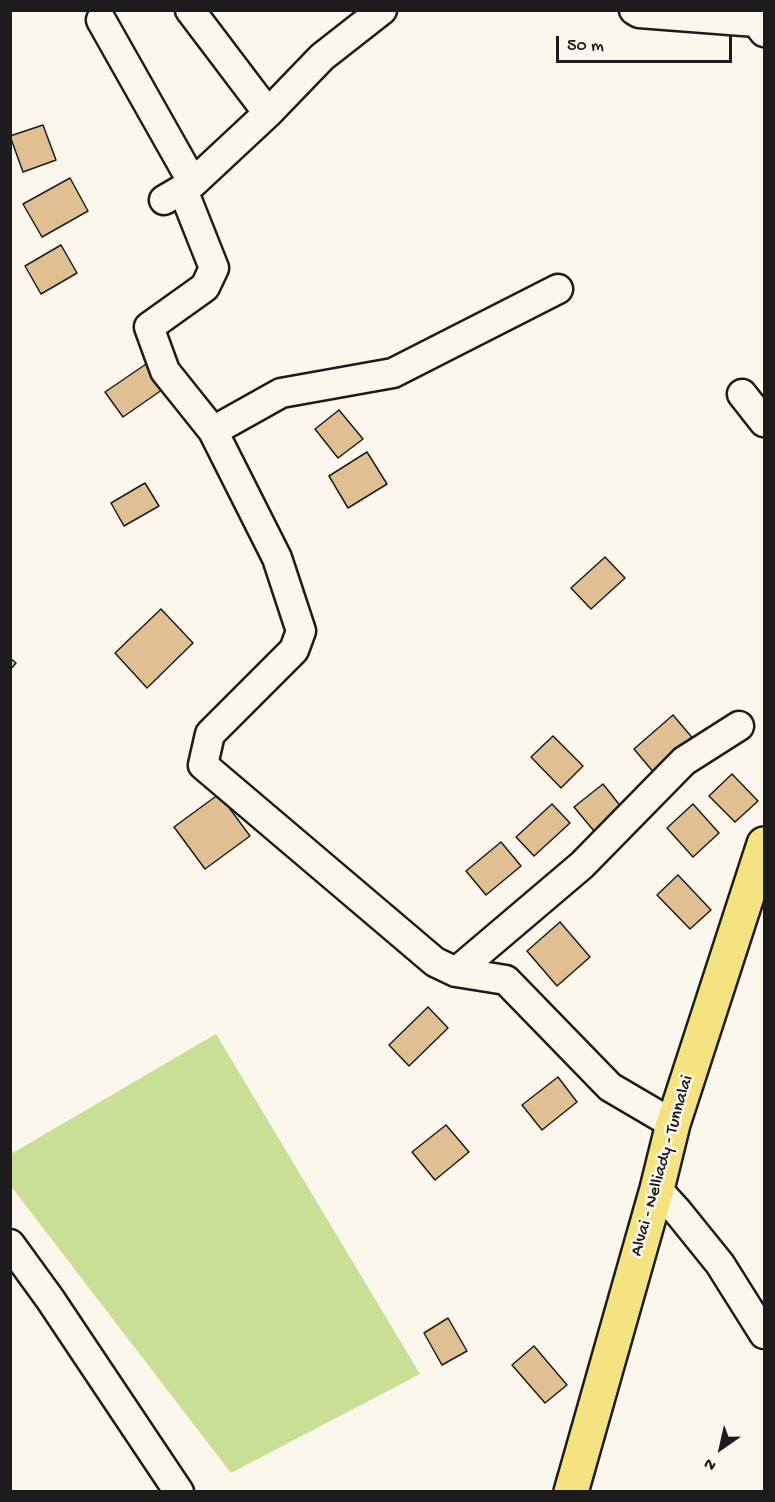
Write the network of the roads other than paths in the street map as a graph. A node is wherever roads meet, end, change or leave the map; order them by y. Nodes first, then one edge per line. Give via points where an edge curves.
1 (190, 10) edge
2 (382, 10) edge
3 (633, 10) edge
4 (101, 20) dead end
5 (765, 32) edge
6 (268, 113) junction
7 (180, 191) junction
8 (558, 289) dead end
9 (742, 394) dead end
10 (765, 422) edge
11 (213, 431) junction
12 (739, 726) dead end
13 (765, 844) edge
14 (456, 972) junction
15 (673, 1124) junction
16 (657, 1189) junction
17 (10, 1244) edge
18 (765, 1334) edge
19 (179, 1491) edge
20 (571, 1491) edge

1 - 6 street
2 - 6 street via 322,57
3 - 5 street via 756,22
4 - 7 street
6 - 7 street
7 - 11 street via 214,268 205,287 149,327 165,371
8 - 11 street via 393,373 281,393
9 - 10 street
11 - 14 street via 278,558 301,631 294,650 210,734 203,765 435,962
12 - 14 street via 684,761 582,865
13 - 15 main road, Alvai - Nelliady - Tunnalai
14 - 15 street via 506,980 610,1087
15 - 16 main road, Alvai - Nelliady - Tunnalai
16 - 18 street via 720,1264
16 - 20 main road, Alvai - Nelliady - Tunnalai
17 - 19 street

